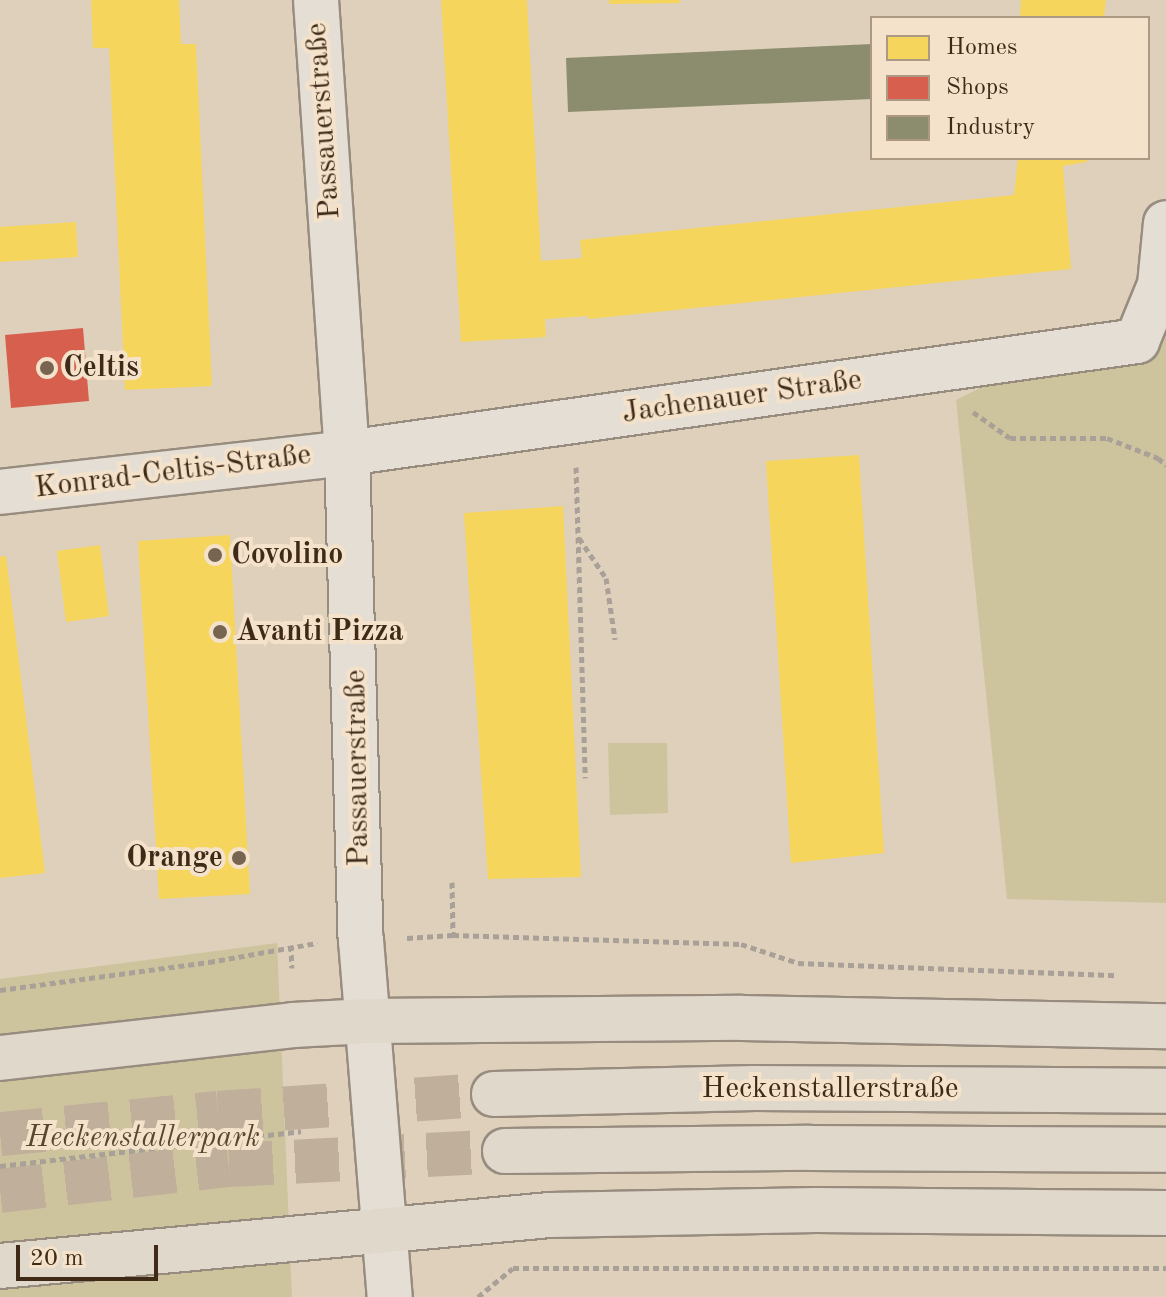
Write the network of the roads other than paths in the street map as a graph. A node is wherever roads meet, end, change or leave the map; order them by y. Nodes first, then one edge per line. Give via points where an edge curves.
1 (316, 0) edge
2 (1166, 223) edge
3 (347, 453) junction
4 (0, 492) edge
5 (368, 1021) junction
6 (1166, 1026) edge
7 (0, 1058) edge
8 (1166, 1091) edge
9 (494, 1094) tunnel mouth
10 (1166, 1150) edge
11 (505, 1151) tunnel mouth
12 (1166, 1213) edge
13 (384, 1229) junction
14 (0, 1266) edge
15 (390, 1297) edge

1 - 3 street, Passauerstraße
2 - 3 street, Jachenauer Straße via 1160,285 1137,341
3 - 4 street, Konrad-Celtis-Straße
3 - 5 street, Passauerstraße via 361,940
5 - 6 highway via 742,1018
5 - 7 highway
5 - 13 street, Passauerstraße
8 - 9 highway, Heckenstallerstraße via 755,1088
10 - 11 highway, Heckenstallerstraße
12 - 13 highway via 660,1211
13 - 14 highway
13 - 15 street, Passauerstraße

